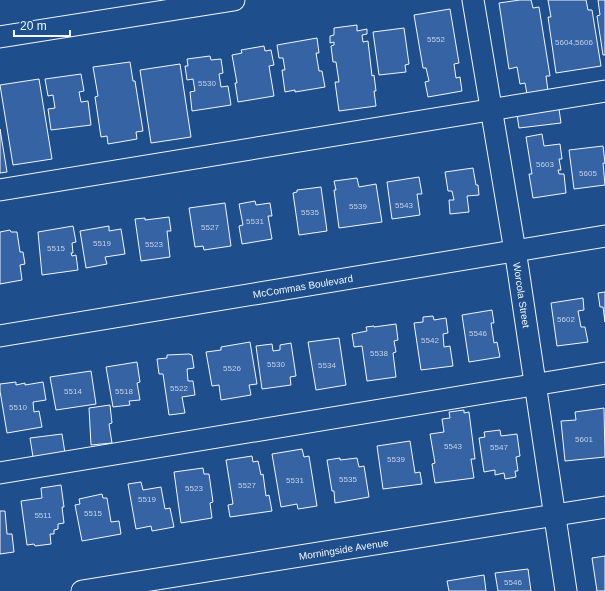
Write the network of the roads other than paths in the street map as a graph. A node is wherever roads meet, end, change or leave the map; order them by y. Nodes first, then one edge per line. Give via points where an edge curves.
1 (234, 0) edge
2 (473, 0) edge
3 (0, 37) edge
4 (605, 91) edge
5 (490, 109) junction
6 (0, 190) edge
7 (605, 236) edge
8 (515, 251) junction
9 (0, 336) edge
10 (605, 373) edge
11 (535, 385) junction
12 (0, 473) edge
13 (605, 507) edge
14 (554, 516) junction
15 (82, 591) edge
16 (566, 591) edge

1 - 3 street
2 - 5 street, Worcola Street
4 - 5 street
5 - 6 street
5 - 8 street, Worcola Street
7 - 8 street, McCommas Boulevard
8 - 9 street, McCommas Boulevard
8 - 11 street, Worcola Street
10 - 11 street
11 - 12 street
11 - 14 street, Worcola Street
13 - 14 street, Morningside Avenue
14 - 15 street, Morningside Avenue
14 - 16 street, Worcola Street

